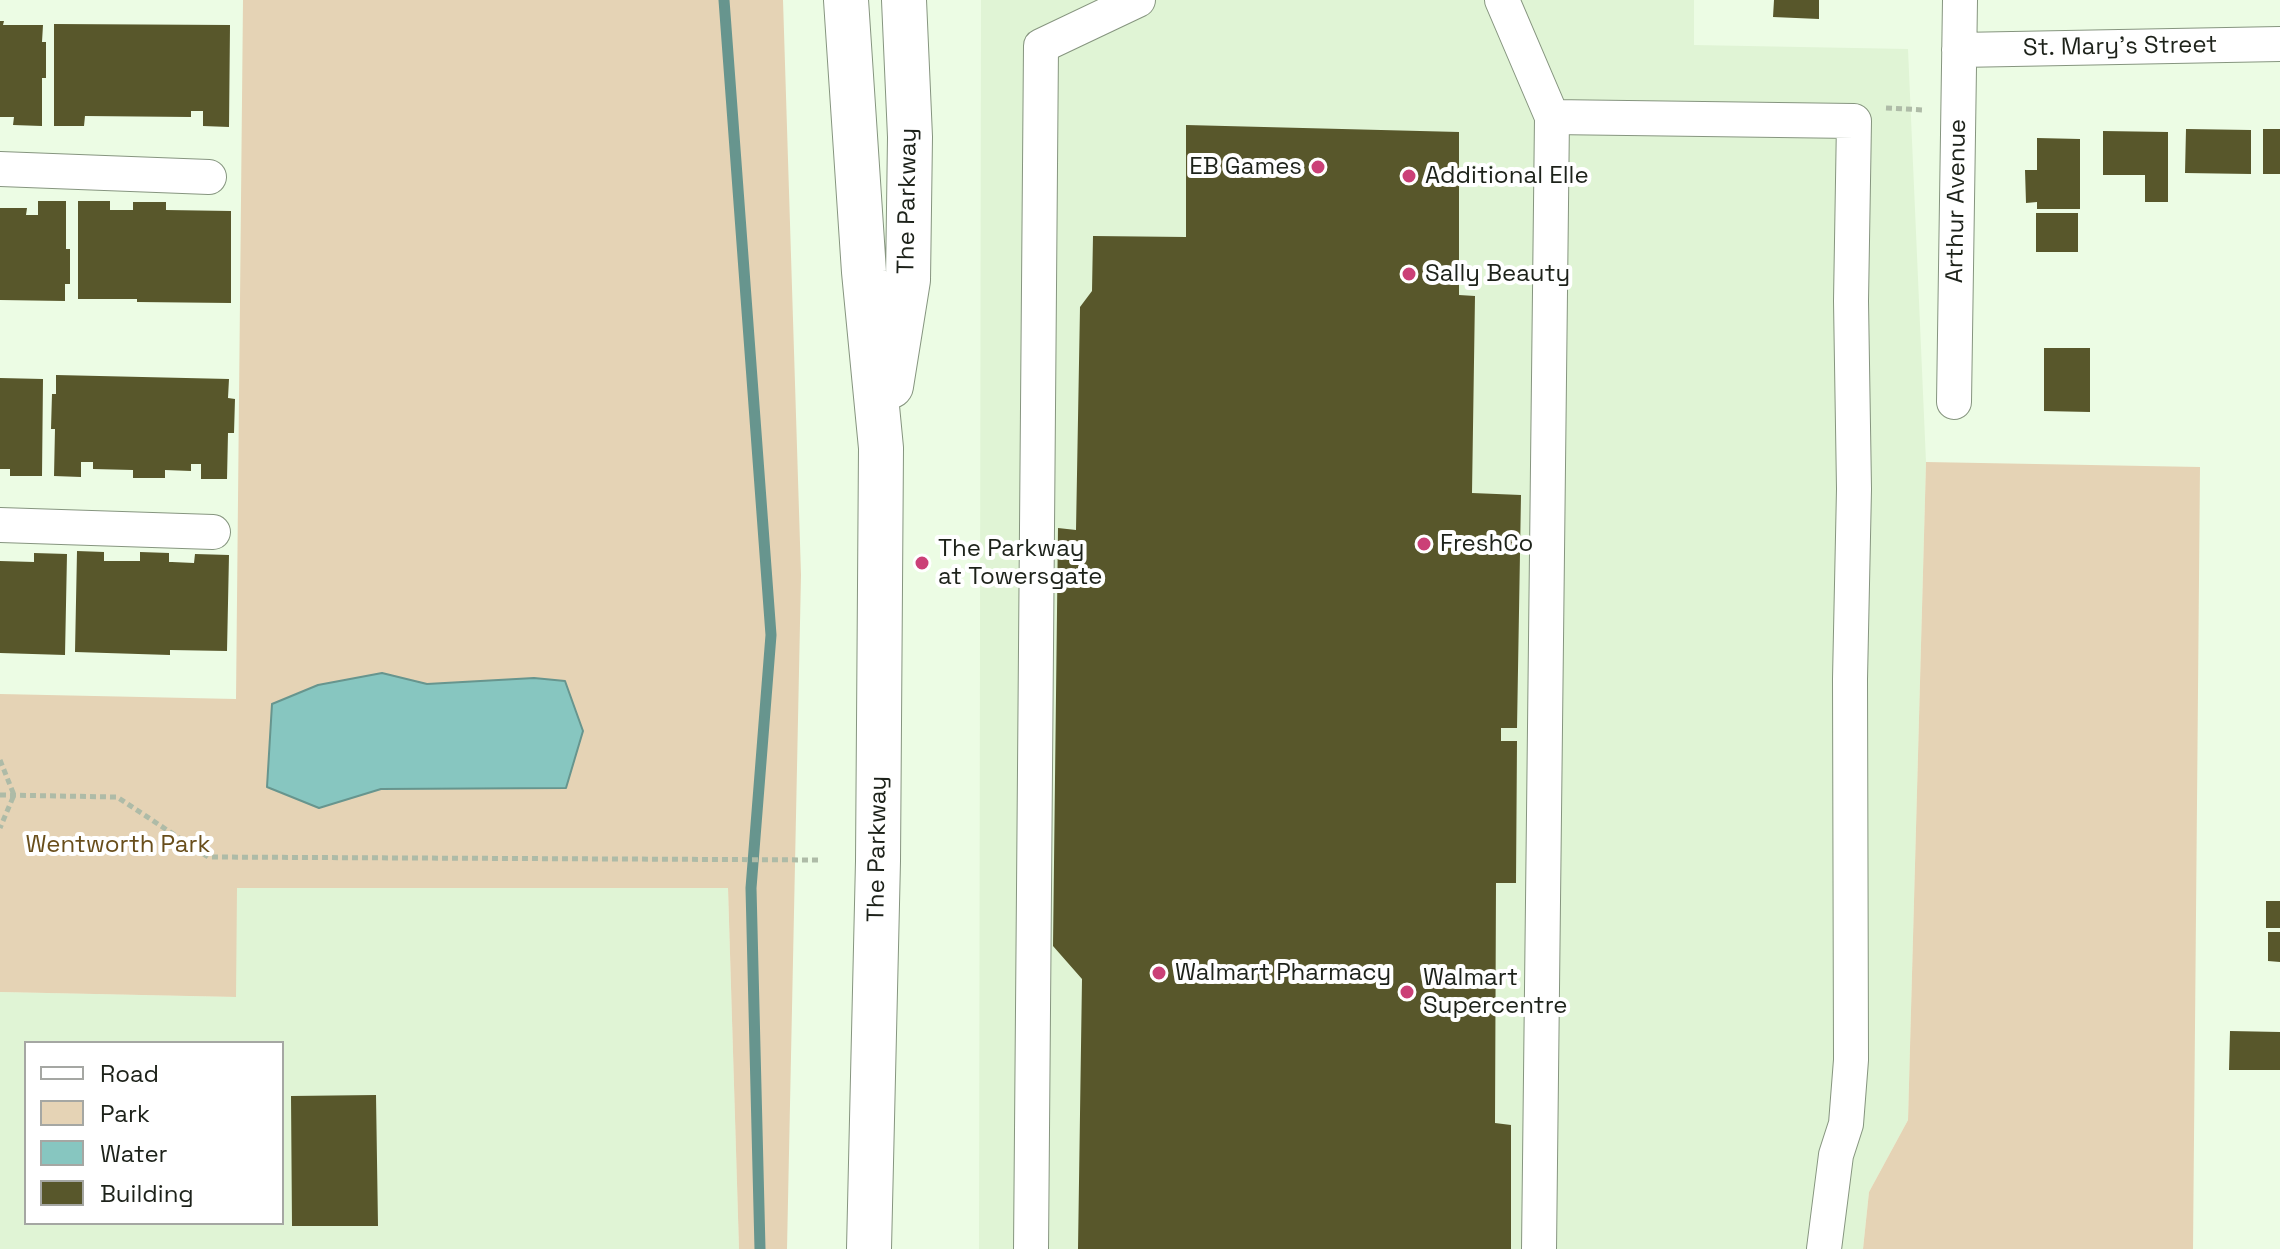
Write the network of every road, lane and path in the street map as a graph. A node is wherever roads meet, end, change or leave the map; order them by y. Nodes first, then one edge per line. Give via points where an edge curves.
1 (846, 0) edge
2 (904, 0) edge
3 (1138, 0) edge
4 (1502, 0) edge
5 (1960, 0) edge
6 (2280, 44) edge
7 (1959, 50) junction
8 (1959, 111) junction
9 (1552, 117) junction
10 (1854, 121) junction
11 (0, 169) edge
12 (209, 177) dead end
13 (1954, 402) dead end
14 (881, 448) junction
15 (0, 525) edge
16 (213, 532) dead end
17 (0, 760) edge
18 (0, 795) edge
19 (14, 795) junction
20 (0, 828) edge
21 (821, 860) dead end
22 (869, 1249) edge
23 (1031, 1249) edge
24 (1539, 1249) edge
25 (1824, 1249) edge

1 - 14 main road, The Parkway
2 - 14 main road, The Parkway via 910,137 908,280
3 - 23 street via 1041,46
4 - 9 street
5 - 7 street, Arthur Avenue
6 - 7 street, St. Mary's Street
7 - 8 street, Arthur Avenue
8 - 10 path via 1872,107
8 - 13 street, Arthur Avenue
9 - 10 street
9 - 24 street
10 - 25 street via 1851,1060 1846,1124 1836,1155
11 - 12 street
14 - 22 main road, The Parkway
15 - 16 street
17 - 19 path
18 - 19 path
19 - 20 path
19 - 21 path via 117,797 208,857

